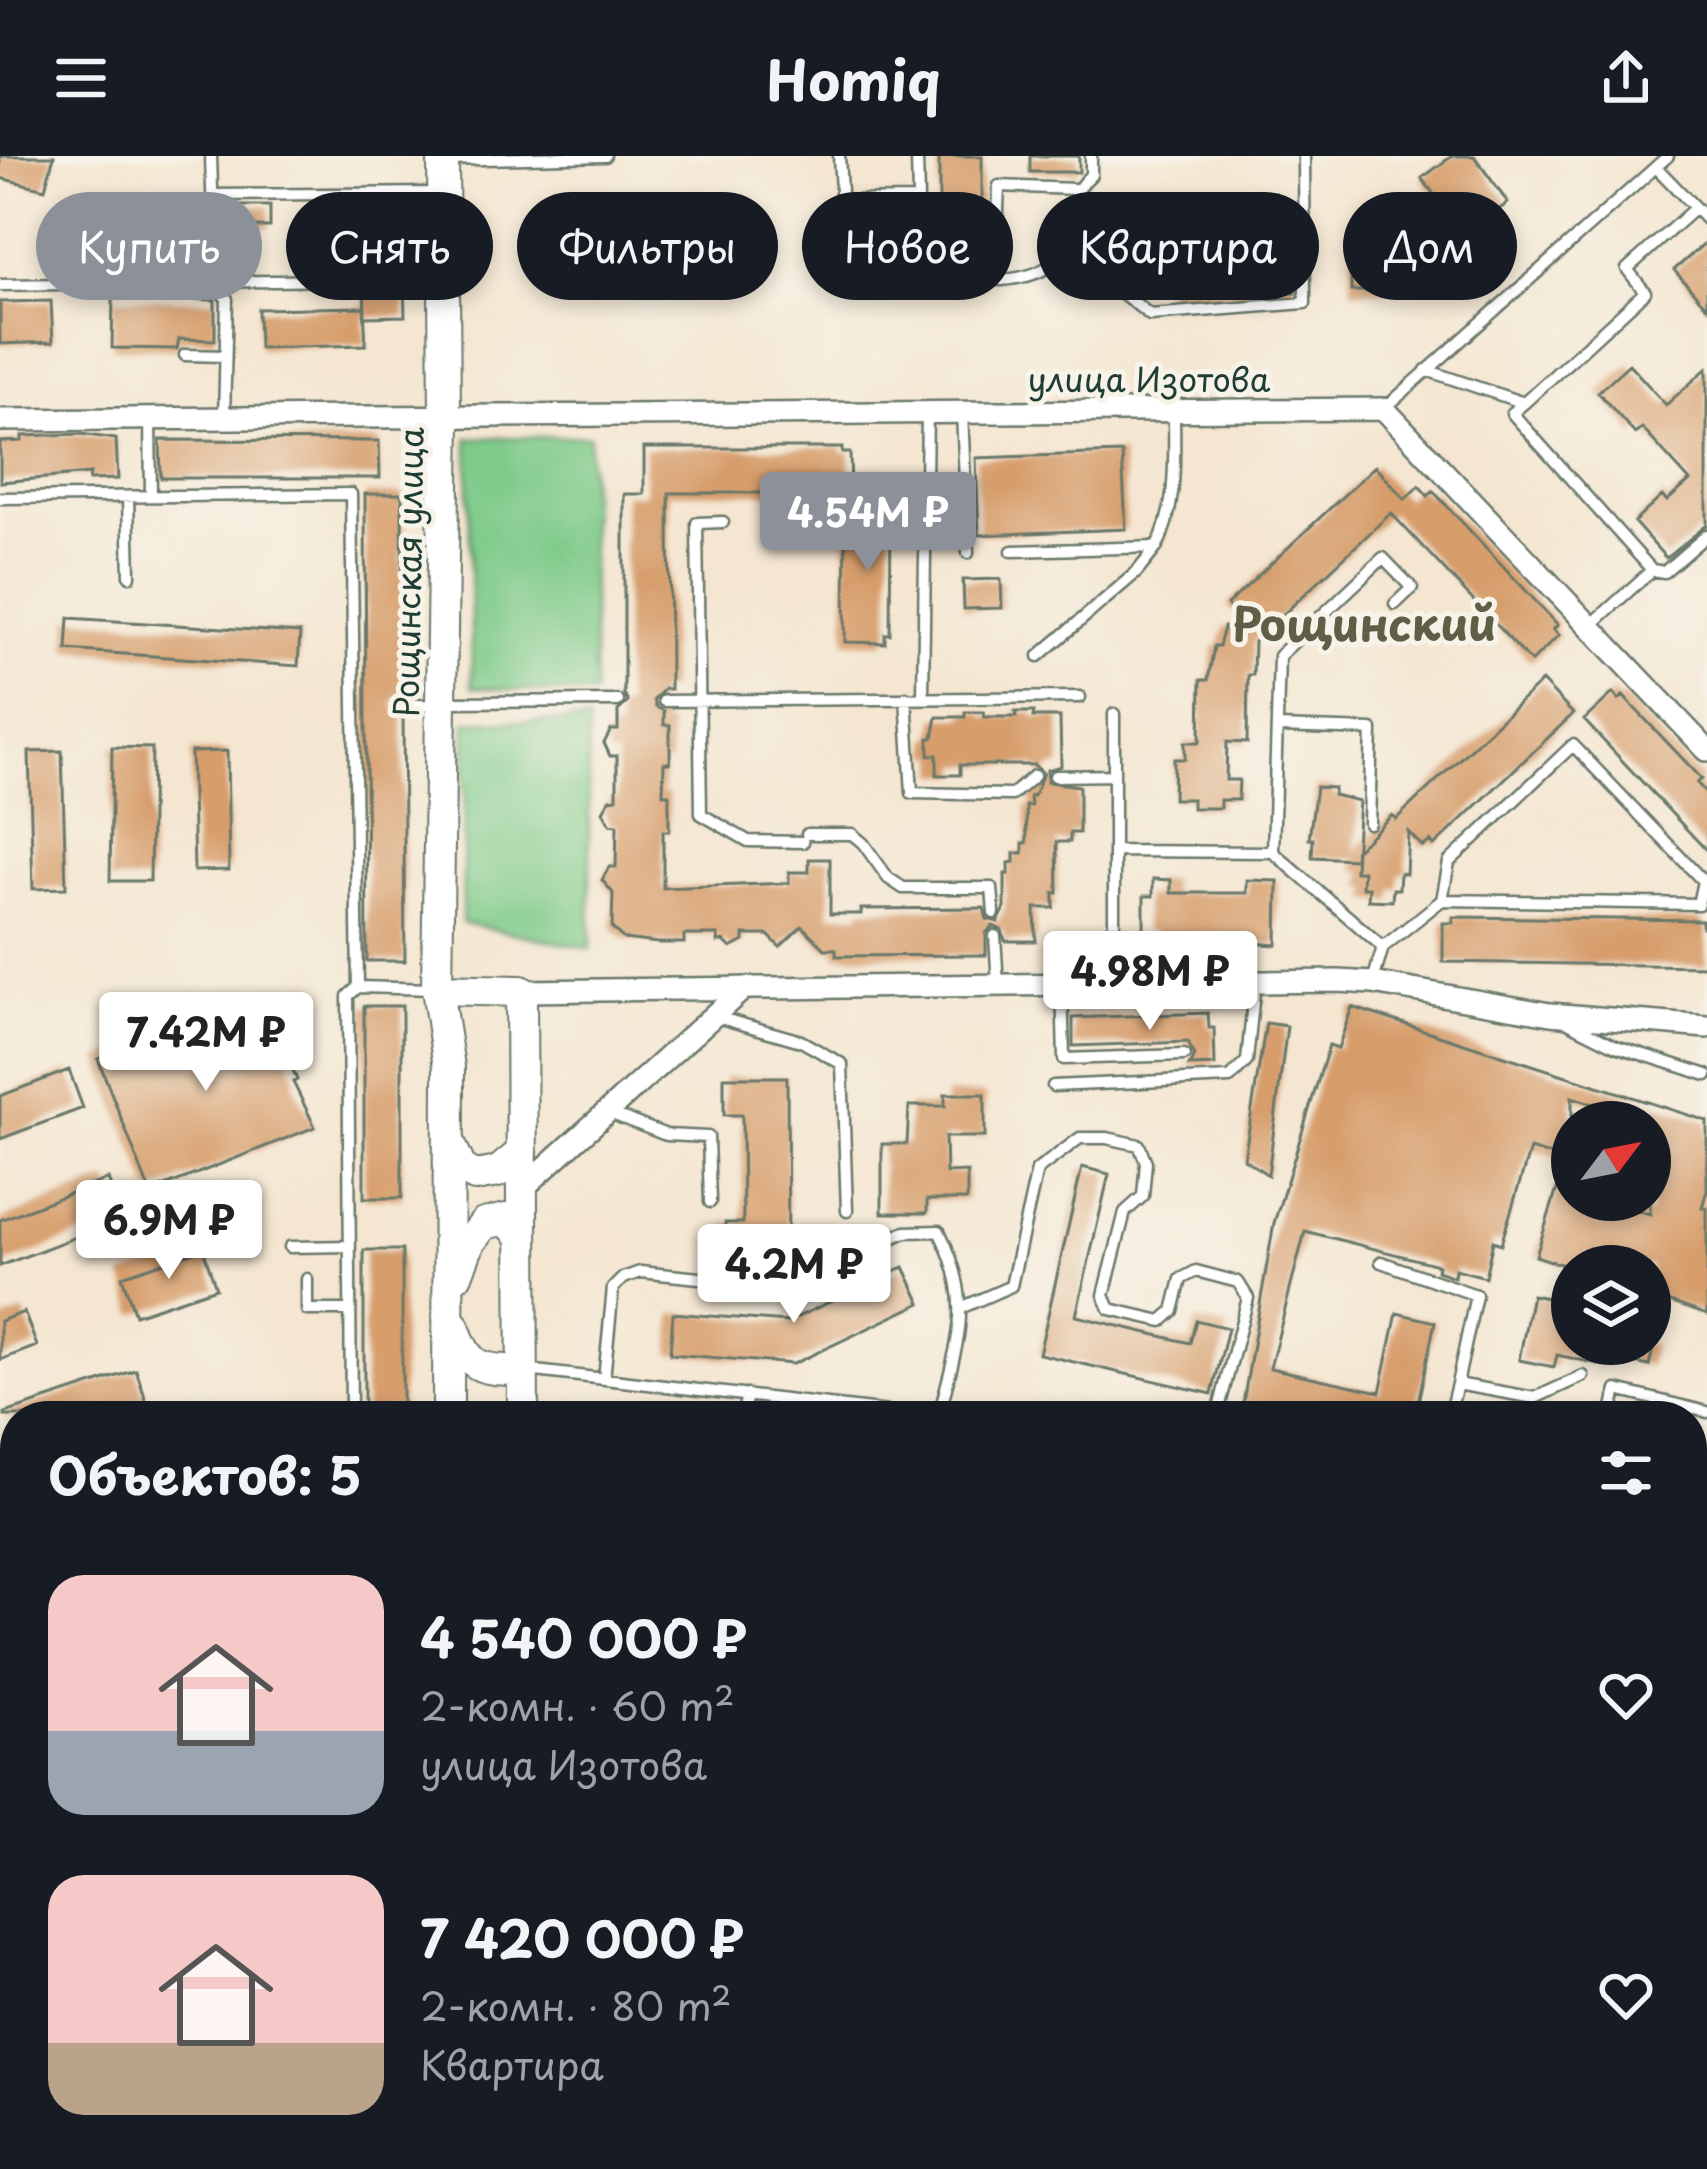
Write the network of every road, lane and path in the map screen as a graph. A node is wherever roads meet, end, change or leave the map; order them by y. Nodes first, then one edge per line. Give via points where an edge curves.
1 (211, 156) edge
2 (605, 156) edge
3 (839, 156) edge
4 (917, 156) edge
5 (1090, 156) edge
6 (1304, 156) edge
7 (1668, 156) edge
8 (443, 158) edge
9 (1656, 167) junction
10 (1075, 189) junction
11 (212, 192) edge
12 (443, 192) edge
13 (841, 192) edge
14 (918, 192) edge
15 (999, 192) edge
16 (1074, 192) edge
17 (1304, 192) edge
18 (1695, 208) junction
19 (1707, 220) edge
20 (0, 285) edge
21 (36, 285) edge
22 (226, 300) edge
23 (444, 300) edge
24 (1131, 300) edge
25 (1305, 300) edge
26 (185, 355) dead end
27 (225, 356) junction
28 (1426, 370) junction
29 (1524, 403) junction
30 (1384, 409) junction
31 (1174, 410) junction
32 (927, 412) junction
33 (962, 412) junction
34 (446, 416) junction
35 (150, 418) junction
36 (224, 418) junction
37 (0, 420) edge
38 (128, 496) junction
39 (151, 496) junction
40 (0, 498) edge
41 (724, 522) dead end
42 (1707, 535) edge
43 (1157, 547) junction
44 (1012, 551) dead end
45 (968, 553) dead end
46 (1652, 570) junction
47 (130, 576) dead end
48 (1395, 604) dead end
49 (1590, 626) junction
50 (1039, 656) dead end
51 (906, 697) junction
52 (923, 697) junction
53 (1080, 697) dead end
54 (617, 701) dead end
55 (664, 701) dead end
56 (700, 701) junction
57 (404, 704) dead end
58 (440, 704) junction
59 (1114, 714) dead end
60 (1277, 727) junction
61 (1707, 750) edge
62 (1114, 775) junction
63 (1034, 776) dead end
64 (1055, 776) dead end
65 (1369, 823) dead end
66 (1114, 851) junction
67 (1274, 852) junction
68 (1442, 900) junction
69 (994, 913) dead end
70 (995, 936) dead end
71 (1383, 947) junction
72 (1255, 982) junction
73 (1373, 983) junction
74 (1062, 984) junction
75 (998, 985) junction
76 (1114, 985) junction
77 (358, 987) junction
78 (744, 988) junction
79 (437, 989) junction
80 (521, 992) junction
81 (1550, 1013) junction
82 (713, 1016) junction
83 (1707, 1027) edge
84 (1184, 1055) dead end
85 (1707, 1075) edge
86 (1053, 1087) dead end
87 (608, 1112) junction
88 (449, 1142) junction
89 (521, 1152) junction
90 (522, 1189) junction
91 (710, 1202) dead end
92 (847, 1211) dead end
93 (521, 1236) junction
94 (290, 1246) dead end
95 (350, 1246) junction
96 (1381, 1262) dead end
97 (307, 1279) dead end
98 (451, 1304) junction
99 (963, 1307) junction
100 (350, 1310) junction
101 (523, 1370) junction
102 (1583, 1376) dead end
103 (604, 1379) junction
104 (1457, 1384) junction
105 (747, 1395) junction
106 (351, 1401) edge
107 (448, 1401) edge
108 (524, 1401) edge
109 (746, 1401) edge
110 (797, 1401) edge
111 (942, 1401) edge
112 (1221, 1401) edge
113 (1453, 1401) edge
114 (1614, 1401) edge
115 (1662, 1401) edge

1 - 11 lane
2 - 8 lane
3 - 13 lane
4 - 14 lane
5 - 10 lane via 1091,175
6 - 17 lane
7 - 9 lane
8 - 12 street, Рощинская улица
9 - 18 lane
9 - 28 lane
10 - 15 lane
10 - 16 lane
18 - 19 lane
18 - 29 lane via 1627,268 1645,292
20 - 21 lane
22 - 27 lane
23 - 34 street, Рощинская улица
24 - 25 lane via 1150,315
26 - 27 lane
27 - 36 lane
28 - 29 lane
28 - 30 lane
29 - 46 lane via 1512,413
30 - 31 street, улица Изотова
30 - 49 street
31 - 33 street, улица Изотова
31 - 43 lane via 1173,496
32 - 33 street, улица Изотова
32 - 34 street, улица Изотова
32 - 52 lane
33 - 45 lane
34 - 36 street, улица Изотова
34 - 58 street, Рощинская улица
35 - 36 street, улица Изотова
35 - 37 street, улица Изотова
35 - 39 lane
38 - 39 lane
38 - 40 lane
38 - 47 lane
39 - 77 lane via 352,494
41 - 56 lane via 697,523
42 - 46 lane via 1664,572
43 - 44 lane
43 - 50 lane
46 - 49 lane
48 - 60 lane via 1412,588 1383,558 1280,656
49 - 61 street
51 - 52 lane
51 - 56 lane
51 - 63 lane via 912,793 1012,795
52 - 53 lane
54 - 58 lane
55 - 56 lane
56 - 69 lane via 701,814 748,841 852,834 903,888 992,888
57 - 58 lane
58 - 79 street, Рощинская улица
59 - 62 lane
60 - 65 lane via 1372,730
60 - 67 lane
62 - 64 lane
62 - 66 lane
66 - 67 lane
66 - 76 lane
67 - 71 lane
68 - 68 lane via 1449,862 1573,745 1703,881 1698,904
68 - 71 lane
70 - 75 lane
71 - 73 lane
72 - 73 street
72 - 76 street
72 - 86 lane via 1247,1061 1230,1078
73 - 81 street
74 - 75 street
74 - 76 street
74 - 84 lane via 1064,1059
75 - 78 street
77 - 79 lane
77 - 95 lane via 348,996
78 - 80 street
78 - 82 street
79 - 80 street
79 - 88 street, Рощинская улица
80 - 89 street
81 - 83 street
81 - 85 lane via 1616,1046
82 - 87 street
82 - 92 lane via 801,1041 842,1064
87 - 90 street
87 - 91 lane via 666,1135 707,1136
88 - 89 street via 461,1168 475,1176 498,1172
88 - 98 street, Рощинская улица
89 - 90 street
90 - 93 street
93 - 98 street via 506,1220 484,1224 465,1253
93 - 101 street
94 - 95 lane
95 - 100 lane
96 - 104 lane via 1476,1295
97 - 100 lane via 307,1310
98 - 101 street via 468,1359 484,1370
98 - 107 street, Рощинская улица
99 - 103 lane via 958,1269 939,1231 905,1232 788,1287 640,1272 613,1288
99 - 111 lane
99 - 112 lane via 1011,1286 1037,1170 1055,1153 1080,1138 1139,1145 1144,1196 1125,1212 1104,1295 1110,1309 1162,1321 1181,1279 1196,1271 1238,1282 1248,1298
100 - 106 lane
101 - 103 lane
101 - 108 street
102 - 104 lane via 1535,1398
103 - 105 lane
104 - 113 lane
105 - 109 lane
105 - 110 lane
114 - 115 lane via 1617,1390

